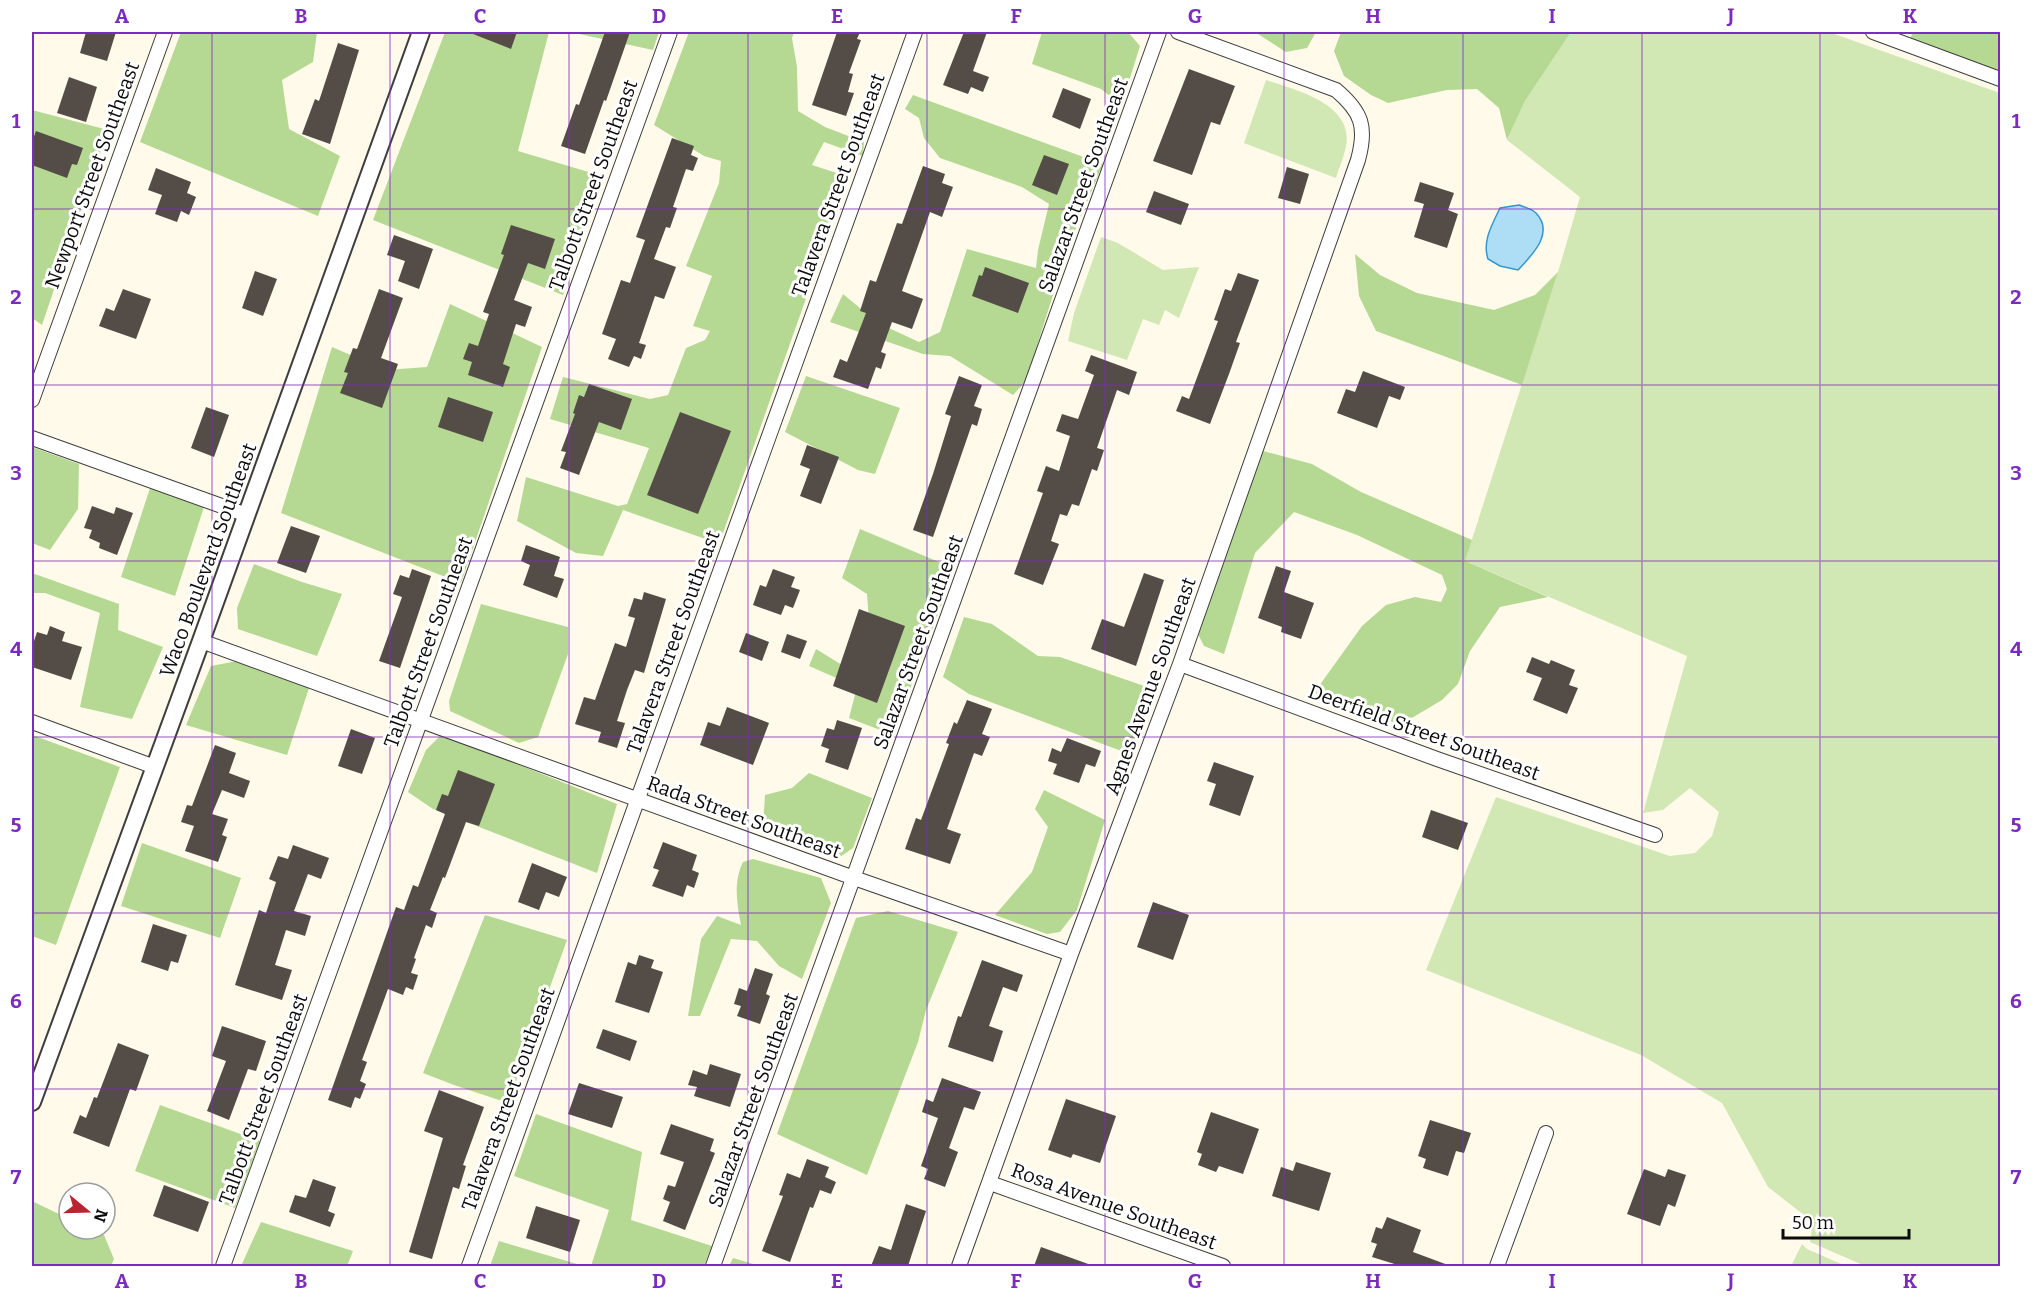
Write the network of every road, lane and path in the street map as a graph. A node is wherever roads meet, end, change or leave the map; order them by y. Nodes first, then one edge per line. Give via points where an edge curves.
1 (165, 32) edge
2 (422, 32) edge
3 (670, 32) edge
4 (915, 32) edge
5 (1159, 32) edge
6 (1178, 32) edge
7 (1873, 32) edge
8 (2001, 79) edge
9 (32, 400) edge
10 (32, 438) edge
11 (247, 515) junction
12 (201, 641) junction
13 (1180, 664) junction
14 (420, 721) junction
15 (32, 722) edge
16 (155, 767) junction
17 (637, 798) junction
18 (1655, 835) dead end
19 (854, 878) junction
20 (1071, 954) junction
21 (32, 1102) edge
22 (1546, 1133) dead end
23 (990, 1183) junction
24 (223, 1266) edge
25 (469, 1266) edge
26 (713, 1266) edge
27 (959, 1266) edge
28 (1223, 1266) edge
29 (1497, 1266) edge

1 - 9 street, Newport Street Southeast
2 - 11 street, Waco Boulevard Southeast
3 - 14 street, Talbott Street Southeast
4 - 17 street, Talavera Street Southeast
5 - 19 street, Salazar Street Southeast
6 - 13 street, Agnes Avenue Southeast via 1336,90 1352,103 1364,139
7 - 8 street
10 - 11 street
11 - 12 street, Waco Boulevard Southeast
12 - 14 street, Rada Street Southeast
12 - 16 street, Waco Boulevard Southeast
13 - 18 street, Deerfield Street Southeast
13 - 20 street, Agnes Avenue Southeast
14 - 17 street, Rada Street Southeast
14 - 24 street, Talbott Street Southeast
15 - 16 street
16 - 21 street, Waco Boulevard Southeast
17 - 19 street, Rada Street Southeast
17 - 25 street, Talavera Street Southeast
19 - 20 street, Rada Street Southeast
19 - 26 street, Salazar Street Southeast
20 - 23 street, Agnes Avenue Southeast
22 - 29 street
23 - 27 street, Agnes Avenue Southeast
23 - 28 street, Rosa Avenue Southeast

